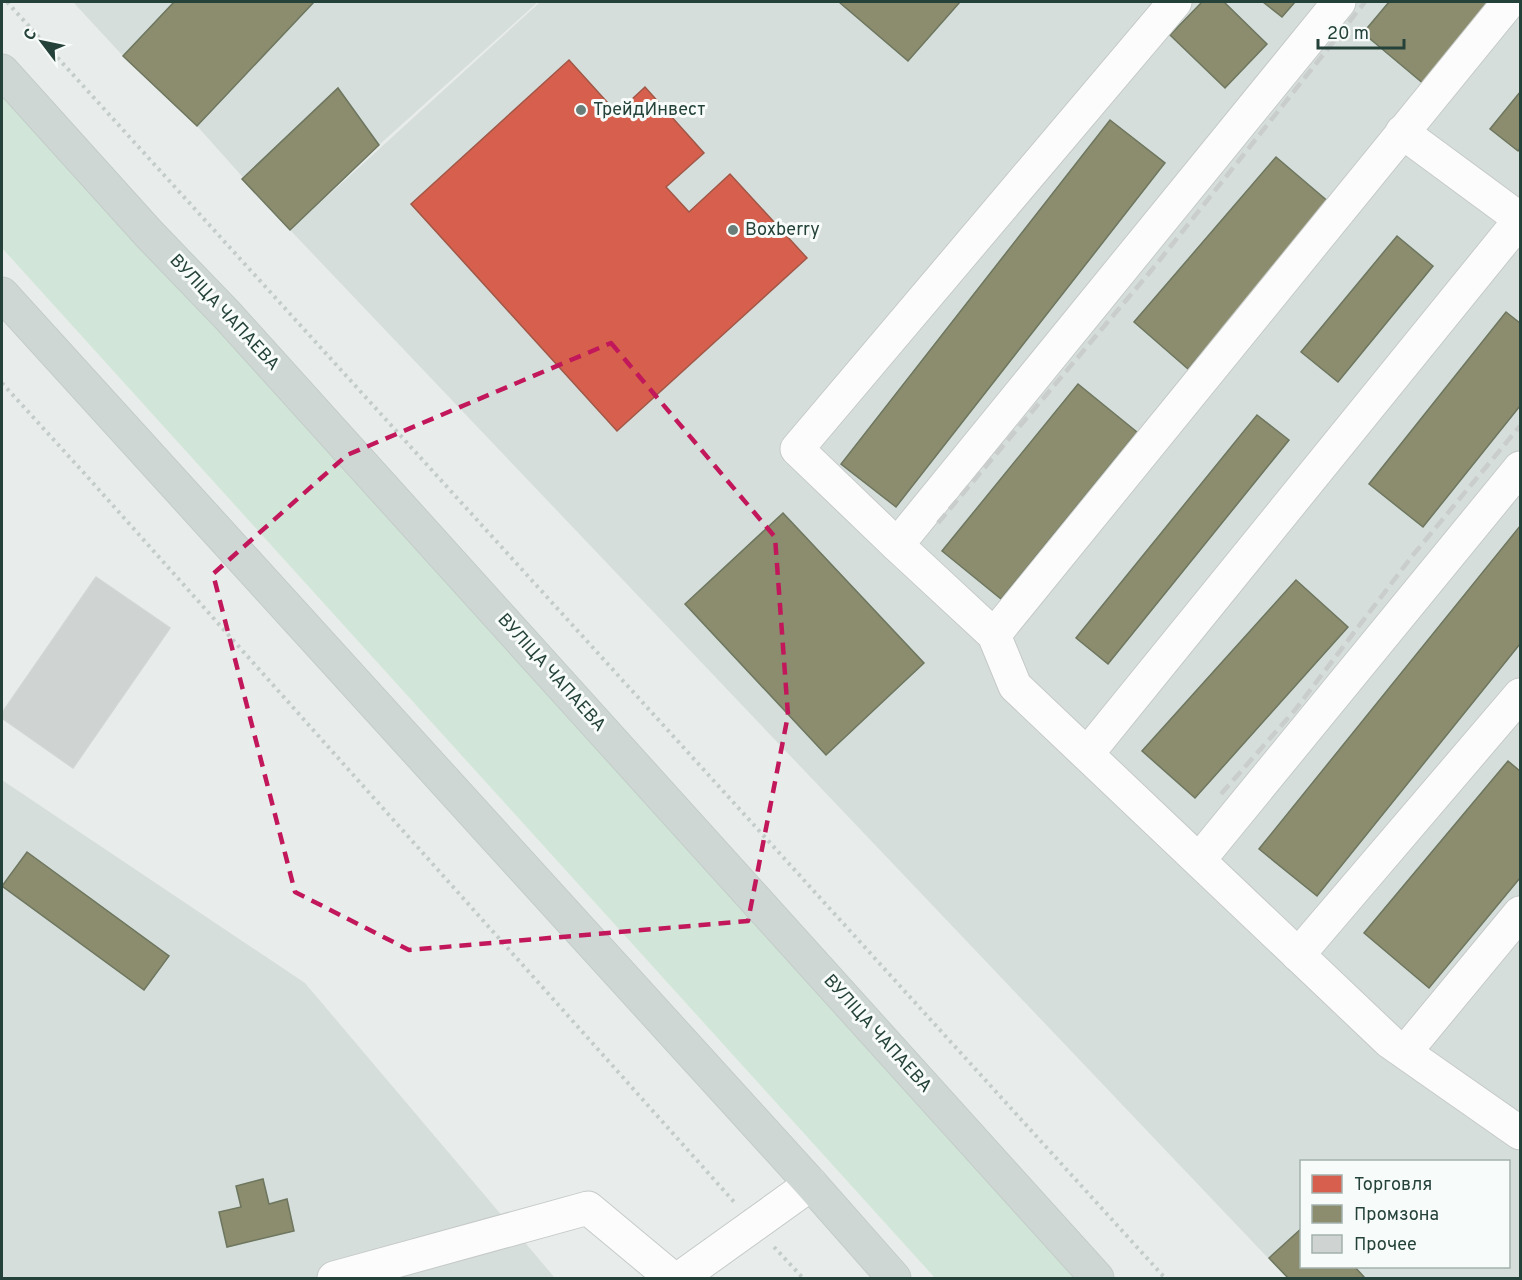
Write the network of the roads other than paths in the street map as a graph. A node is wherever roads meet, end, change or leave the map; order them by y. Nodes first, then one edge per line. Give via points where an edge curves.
1 (1175, 2) edge
2 (1339, 2) edge
3 (1509, 2) edge
4 (2, 71) edge
5 (1402, 132) junction
6 (1521, 220) edge
7 (2, 294) edge
8 (1521, 468) edge
9 (897, 545) junction
10 (994, 635) junction
11 (1521, 695) edge
12 (1087, 754) junction
13 (1199, 860) junction
14 (1521, 913) edge
15 (1298, 955) junction
16 (1404, 1052) junction
17 (1521, 1133) edge
18 (811, 1184) junction
19 (334, 1278) edge
20 (672, 1278) edge
21 (680, 1278) edge
22 (894, 1278) edge
23 (1097, 1278) edge

1 - 9 lane via 797,449
2 - 9 lane
3 - 5 lane
4 - 23 main road, ВУЛІЦА ЧАПАЕВА via 251,341
5 - 6 lane
5 - 10 lane
6 - 12 lane
7 - 18 main road
8 - 13 lane
9 - 10 lane
10 - 12 lane via 1015,686
11 - 15 lane
12 - 13 lane
13 - 15 lane
14 - 16 lane
15 - 16 lane
16 - 17 lane
18 - 21 lane
18 - 22 main road
19 - 20 lane via 588,1208

